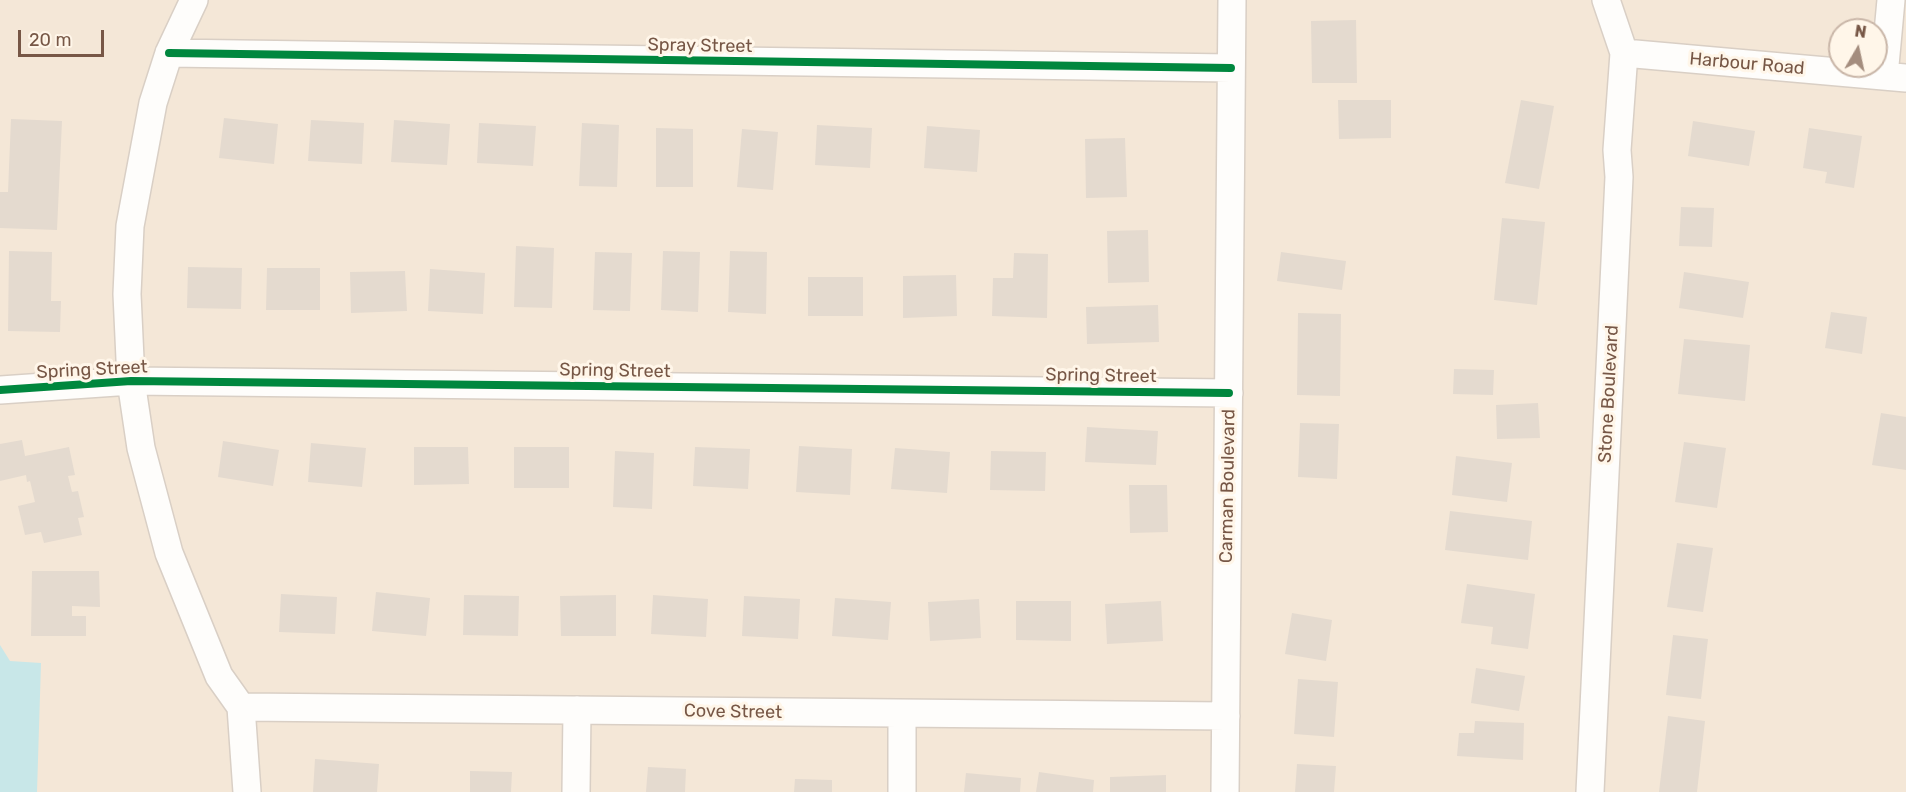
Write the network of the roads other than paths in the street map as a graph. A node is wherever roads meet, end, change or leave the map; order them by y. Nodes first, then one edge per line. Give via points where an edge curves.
1 (194, 0) edge
2 (1232, 0) edge
3 (1606, 0) edge
4 (1891, 0) edge
5 (169, 53) junction
6 (1624, 53) junction
7 (1231, 68) junction
8 (1895, 77) edge
9 (131, 381) junction
10 (0, 390) edge
11 (1229, 393) junction
12 (241, 707) junction
13 (577, 710) junction
14 (902, 714) junction
15 (1226, 716) junction
16 (247, 792) edge
17 (576, 792) edge
18 (902, 792) edge
19 (1225, 792) edge
20 (1590, 792) edge

1 - 5 street
2 - 7 street, Carman Boulevard
3 - 6 street, Stone Boulevard
4 - 8 street
5 - 7 street, Spray Street
5 - 9 street via 153,104 130,226 127,294
6 - 8 street, Harbour Road
6 - 20 street, Stone Boulevard
7 - 11 street, Carman Boulevard
9 - 10 street, Spring Street
9 - 11 street, Spring Street
9 - 12 street via 141,448 169,553 219,676
11 - 15 street, Carman Boulevard
12 - 13 street, Cove Street
12 - 16 street
13 - 14 street, Cove Street
13 - 17 street
14 - 15 street, Cove Street
14 - 18 street
15 - 19 street, Carman Boulevard

